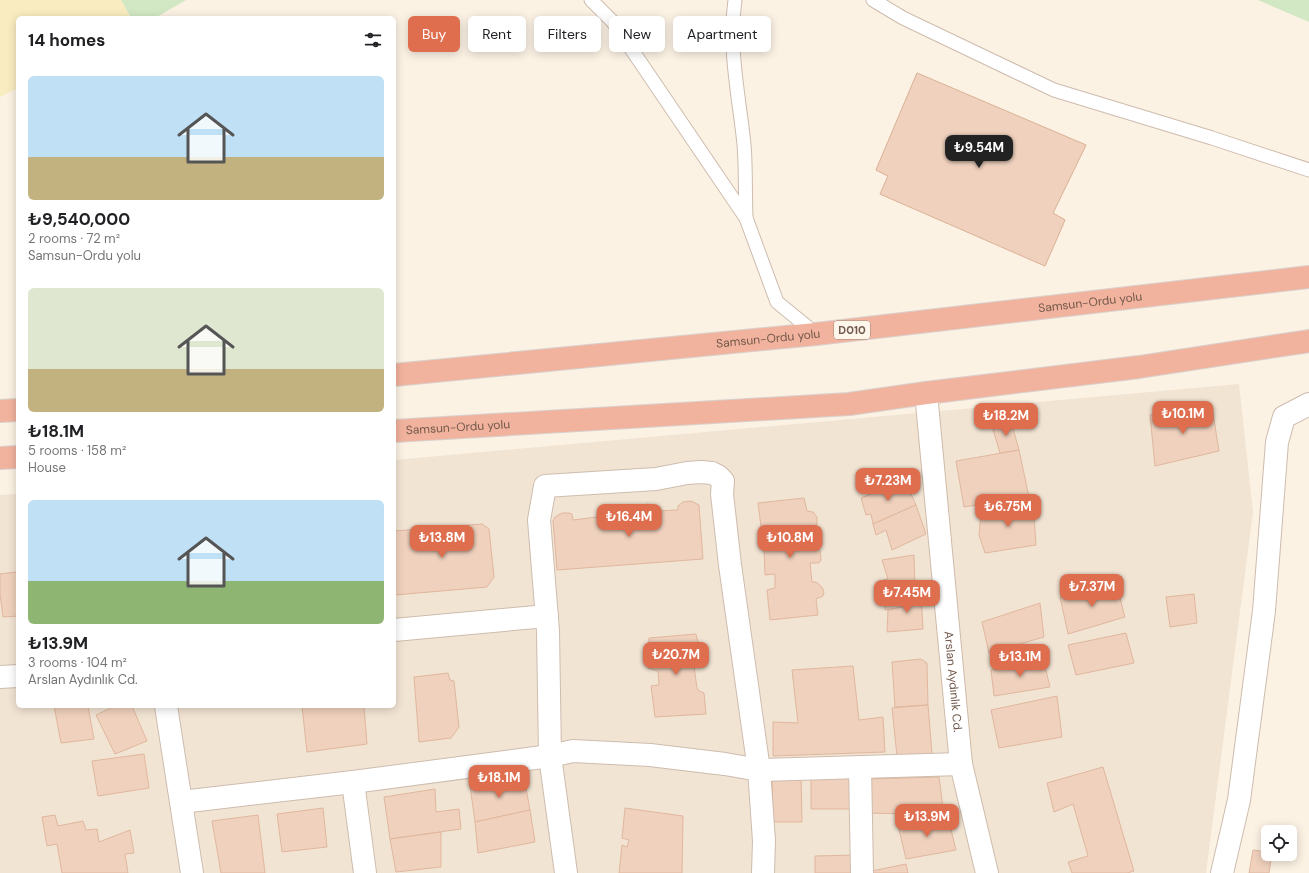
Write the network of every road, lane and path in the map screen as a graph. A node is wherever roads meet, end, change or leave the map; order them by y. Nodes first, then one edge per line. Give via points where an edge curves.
1 (591, 0) edge
2 (735, 0) edge
3 (873, 0) edge
4 (1309, 170) edge
5 (746, 218) junction
6 (1309, 277) edge
7 (816, 334) junction
8 (1309, 340) edge
9 (396, 375) edge
10 (926, 393) junction
11 (1309, 404) edge
12 (16, 410) edge
13 (0, 412) edge
14 (396, 431) edge
15 (16, 457) edge
16 (0, 458) edge
17 (547, 616) junction
18 (396, 630) edge
19 (16, 676) edge
20 (0, 677) edge
21 (166, 708) edge
22 (550, 756) junction
23 (960, 764) junction
24 (860, 767) junction
25 (759, 770) junction
26 (353, 782) junction
27 (181, 802) junction
28 (192, 873) edge
29 (365, 873) edge
30 (566, 873) edge
31 (763, 873) edge
32 (862, 873) edge
33 (987, 873) edge
34 (1222, 873) edge

1 - 5 lane via 613,22
2 - 5 lane via 733,60 744,145
3 - 4 lane via 903,18 1054,90
5 - 7 lane via 777,302
6 - 7 highway, Samsun-Ordu yolu / D010
7 - 9 highway, Samsun-Ordu yolu / D010
8 - 10 highway, Samsun-Ordu yolu via 1139,367
10 - 14 highway, Samsun-Ordu yolu via 849,404
10 - 23 street, Arslan Aydınlık Cd.
11 - 34 street via 1284,417 1277,442 1263,618 1239,800
12 - 13 highway
15 - 16 highway
17 - 18 street
17 - 22 street
17 - 25 street via 540,520 545,486 656,478 694,472 718,476 723,481 722,494 730,565
19 - 20 street
21 - 27 street
22 - 25 street via 573,751 650,755
22 - 26 street
22 - 30 street
23 - 24 street
23 - 33 street, Arslan Aydınlık Cd.
24 - 25 street
24 - 32 street
25 - 31 street via 764,841
26 - 27 street
26 - 29 street
27 - 28 street

